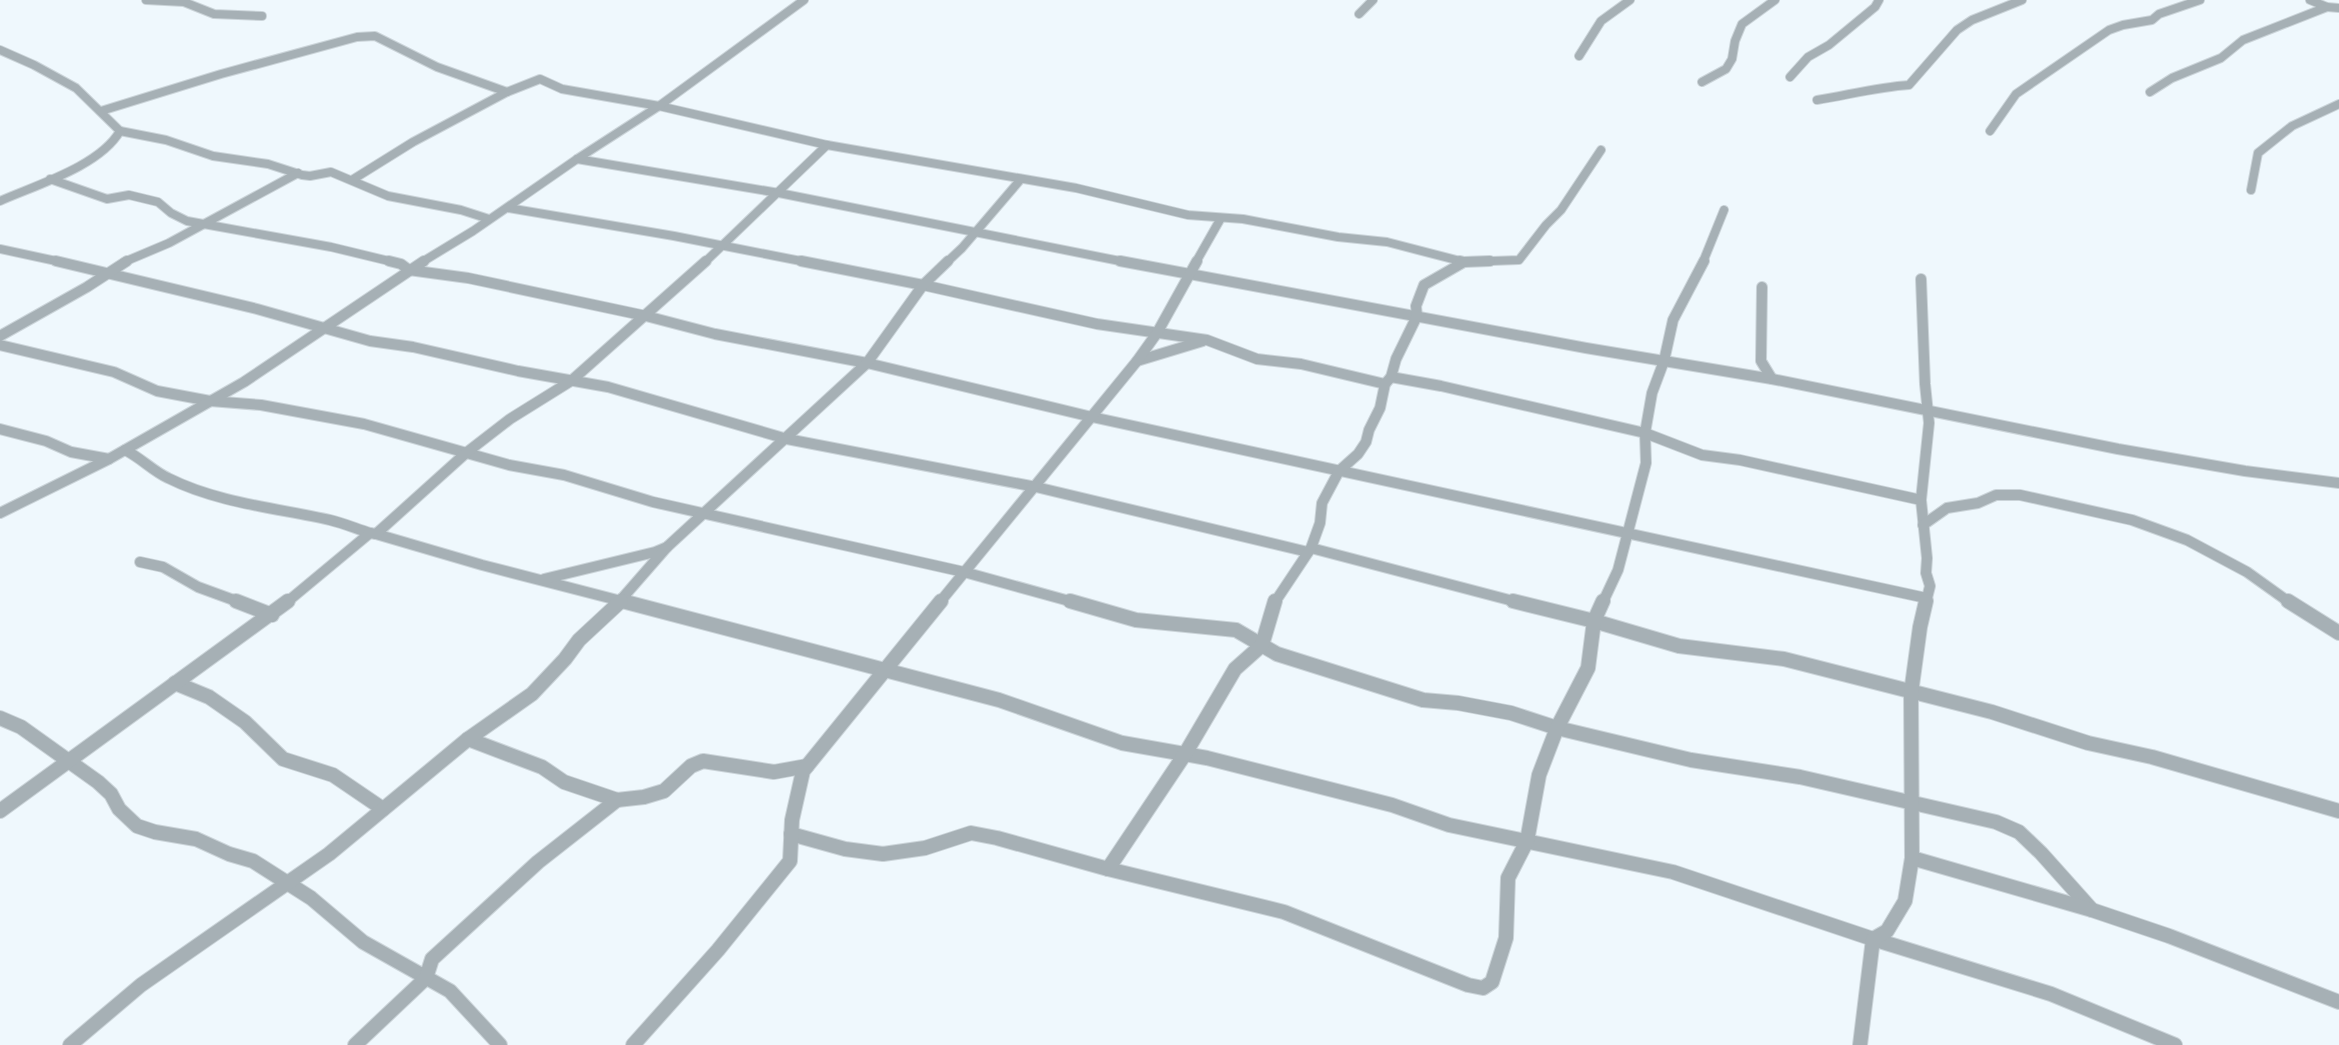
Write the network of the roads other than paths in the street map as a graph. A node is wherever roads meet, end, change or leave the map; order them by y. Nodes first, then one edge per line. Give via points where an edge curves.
1 (146, 0) edge
2 (804, 0) edge
3 (1373, 0) edge
4 (1630, 0) edge
5 (1775, 0) edge
6 (1879, 0) edge
7 (2022, 0) edge
8 (2200, 0) edge
9 (2310, 0) edge
10 (2327, 7) junction
11 (2339, 8) edge
12 (1360, 14) dead end
13 (262, 16) dead end
14 (0, 50) edge
15 (1579, 56) dead end
16 (1790, 77) dead end
17 (1702, 82) dead end
18 (506, 92) junction
19 (2150, 92) dead end
20 (1817, 100) dead end
21 (2339, 104) edge
22 (659, 106) junction
23 (101, 111) junction
24 (120, 131) junction
25 (1990, 131) dead end
26 (827, 145) junction
27 (1601, 150) dead end
28 (576, 159) junction
29 (298, 173) junction
30 (50, 179) junction
31 (1021, 179) junction
32 (352, 180) junction
33 (2251, 190) dead end
34 (779, 193) junction
35 (0, 201) edge
36 (508, 208) junction
37 (1724, 210) dead end
38 (1221, 218) junction
39 (488, 219) junction
40 (204, 224) junction
41 (974, 233) junction
42 (723, 246) junction
43 (0, 249) edge
44 (1464, 262) junction
45 (409, 270) junction
46 (107, 272) junction
47 (1189, 273) junction
48 (1921, 279) dead end
49 (923, 285) junction
50 (1762, 286) dead end
51 (646, 316) junction
52 (1417, 316) junction
53 (323, 328) junction
54 (1157, 333) junction
55 (0, 336) edge
56 (1207, 340) junction
57 (0, 345) edge
58 (1137, 361) junction
59 (1664, 361) junction
60 (867, 363) junction
61 (1772, 379) junction
62 (1388, 381) junction
63 (571, 382) junction
64 (210, 401) junction
65 (1928, 411) junction
66 (1092, 417) junction
67 (0, 429) edge
68 (1645, 433) junction
69 (787, 439) junction
70 (125, 450) junction
71 (466, 453) junction
72 (109, 459) junction
73 (1339, 471) junction
74 (2339, 483) edge
75 (1036, 487) junction
76 (1921, 500) junction
77 (0, 513) edge
78 (705, 514) junction
79 (1923, 525) junction
80 (373, 534) junction
81 (1626, 534) junction
82 (667, 546) junction
83 (1309, 550) junction
84 (140, 562) dead end
85 (964, 572) junction
86 (541, 580) junction
87 (1926, 598) junction
88 (621, 601) junction
89 (272, 615) junction
90 (1594, 621) junction
91 (2339, 633) edge
92 (1262, 645) junction
93 (886, 669) junction
94 (175, 683) junction
95 (1911, 693) junction
96 (0, 718) edge
97 (1557, 728) junction
98 (468, 740) junction
99 (1185, 754) junction
100 (69, 761) junction
101 (807, 766) junction
102 (617, 800) junction
103 (1911, 802) junction
104 (383, 809) junction
105 (0, 811) edge
106 (2339, 811) edge
107 (791, 834) junction
108 (1527, 841) junction
109 (1912, 858) junction
110 (1108, 869) junction
111 (286, 882) junction
112 (2092, 910) junction
113 (1874, 939) junction
114 (426, 978) junction
115 (2339, 1002) edge
116 (70, 1045) edge
117 (355, 1045) edge
118 (500, 1045) edge
119 (633, 1045) edge
120 (1860, 1045) edge
121 (2175, 1045) edge

1 - 13 street via 184,2 214,14
2 - 22 street
3 - 12 street
4 - 15 street via 1601,21
5 - 17 street via 1742,24 1735,41 1732,59 1726,69
6 - 16 street via 1875,7 1829,45 1800,63
7 - 20 street via 1972,20 1957,30 1909,85 1879,87 1857,94
8 - 25 street via 2159,14 2152,20 2109,30 2016,94
9 - 10 street
10 - 11 street
10 - 19 street via 2243,40 2234,51 2219,60 2158,84
14 - 23 street via 76,88
18 - 22 street via 540,79 562,89
18 - 23 street via 437,67 375,36 357,37 221,74
18 - 32 street via 414,142
21 - 33 street via 2292,126 2258,153
22 - 26 street
22 - 28 street
23 - 24 street
24 - 29 street via 166,140 213,156 268,164
24 - 30 street via 118,138 108,148
26 - 31 street
26 - 34 street
27 - 44 street via 1561,210 1519,260
28 - 34 street
28 - 36 street
29 - 32 street via 310,176 331,172
29 - 40 street
30 - 35 street
30 - 40 street via 107,199 129,195 158,202 171,213 187,221
31 - 38 street via 1076,188 1188,215
31 - 41 street
32 - 39 street via 369,190 388,196 461,210
34 - 41 street
34 - 42 street
36 - 39 street
36 - 42 street
37 - 59 street via 1694,282 1673,320
38 - 44 street via 1243,219 1338,237 1387,242
38 - 47 street
39 - 45 street
40 - 45 street via 331,247 402,264
40 - 46 street
41 - 47 street
41 - 49 street
42 - 49 street
42 - 51 street
43 - 46 street
44 - 52 street via 1424,285 1416,306
45 - 51 street via 468,278
45 - 53 street
46 - 53 street
46 - 55 street via 87,287
47 - 52 street
47 - 54 street
48 - 65 street
49 - 54 street via 1097,324
49 - 60 street
50 - 61 street via 1761,360
51 - 60 street via 715,334
51 - 63 street
52 - 59 street
52 - 62 street
53 - 63 street via 370,341 412,347
53 - 64 street via 244,382
54 - 56 street
54 - 58 street
56 - 58 street
56 - 62 street via 1257,359 1301,364
57 - 64 street via 114,372 157,391
58 - 66 street
59 - 61 street
59 - 68 street via 1652,393
60 - 66 street
60 - 69 street
61 - 65 street
62 - 68 street via 1441,386
62 - 73 street via 1366,442 1358,454
63 - 69 street via 608,387
63 - 71 street via 510,420
64 - 70 street
64 - 71 street via 261,405 364,424
65 - 74 street via 2230,469
65 - 76 street via 1928,443
66 - 73 street
66 - 75 street
67 - 72 street via 46,441 71,452
68 - 76 street via 1702,455 1740,460
68 - 81 street via 1646,463
69 - 75 street
69 - 78 street
70 - 72 street
70 - 80 street via 140,457 168,478 194,488 252,506 331,520
71 - 78 street via 509,465 564,475 652,502
71 - 80 street
72 - 77 street
73 - 81 street via 1536,512
73 - 83 street via 1322,503 1320,523
75 - 83 street
75 - 85 street
76 - 79 street
78 - 82 street
78 - 85 street
79 - 87 street via 1926,573 1930,586
79 - 91 street via 1947,508 1978,503 1996,495 2020,495 2132,520 2187,540 2247,572 2279,596
80 - 86 street
80 - 89 street
81 - 87 street
81 - 90 street via 1618,570
82 - 86 street via 642,556
82 - 88 street
83 - 90 street
83 - 92 street via 1276,599
84 - 89 street via 163,567 198,587
85 - 92 street via 1136,620 1236,630
85 - 93 street
86 - 88 street
87 - 95 street
88 - 93 street
88 - 98 street via 579,640 532,694
89 - 94 street
90 - 95 street via 1680,646 1784,659
90 - 97 street via 1588,668
92 - 97 street via 1277,654 1422,700 1458,703 1511,713
92 - 99 street via 1235,669
93 - 99 street via 999,700 1122,743
93 - 101 street
94 - 100 street
94 - 104 street via 215,702 245,722 283,759 333,775
95 - 103 street
95 - 106 street via 1992,712 2088,743 2152,757
96 - 100 street via 21,727
97 - 103 street via 1691,760 1800,777
97 - 108 street via 1539,775
98 - 102 street via 542,767 564,782
98 - 104 street
99 - 108 street via 1392,805 1449,825
99 - 110 street
100 - 105 street
100 - 111 street via 111,794 119,809 137,826 196,839 253,861
101 - 102 street via 774,772 703,761 691,766 664,791 644,797
101 - 107 street via 803,771 795,801
102 - 114 street via 538,862 432,959
103 - 109 street
103 - 112 street via 1996,822 2019,832
104 - 111 street via 329,854
107 - 110 street via 845,849 883,854 925,848 971,833
107 - 119 street via 790,861 718,950
108 - 110 street via 1508,878 1506,938 1492,982 1483,988 1468,985 1284,912
108 - 113 street via 1673,872
109 - 112 street
109 - 113 street via 1905,901 1887,931
111 - 114 street via 311,898 363,942
111 - 116 street via 141,985
112 - 115 street via 2169,936
113 - 120 street
113 - 121 street via 2051,994
114 - 117 street
114 - 118 street via 450,992

